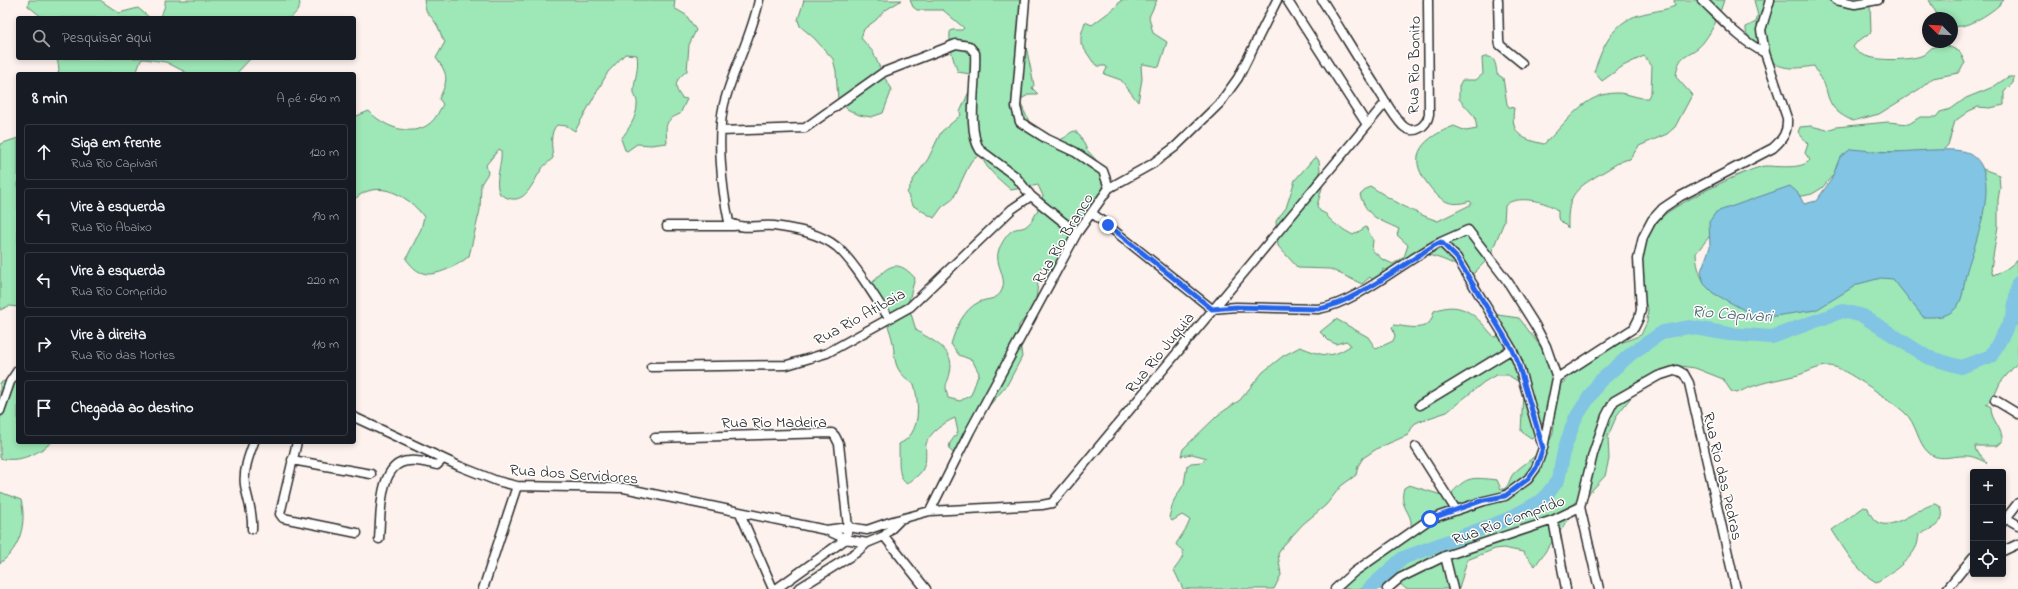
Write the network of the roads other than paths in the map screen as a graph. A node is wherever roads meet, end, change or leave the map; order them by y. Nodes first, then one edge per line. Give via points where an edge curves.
1 (759, 0) edge
2 (1025, 0) edge
3 (1277, 0) edge
4 (1287, 0) edge
5 (1322, 0) edge
6 (1428, 0) edge
7 (1498, 0) edge
8 (1702, 0) edge
9 (1770, 0) edge
10 (1836, 0) edge
11 (1878, 0) edge
12 (1766, 53) junction
13 (1522, 63) dead end
14 (1386, 102) junction
15 (1366, 123) junction
16 (720, 131) junction
17 (1109, 188) junction
18 (1031, 196) junction
19 (1092, 213) junction
20 (667, 226) dead end
21 (734, 226) junction
22 (1077, 233) junction
23 (1444, 245) junction
24 (1212, 309) junction
25 (889, 318) junction
26 (1512, 349) junction
27 (651, 367) dead end
28 (1681, 372) joint
29 (16, 373) edge
30 (1557, 378) junction
31 (1995, 400) dead end
32 (1420, 405) dead end
33 (0, 411) edge
34 (2018, 414) edge
35 (356, 418) edge
36 (655, 438) dead end
37 (253, 444) edge
38 (296, 444) edge
39 (1416, 447) dead end
40 (1543, 448) junction
41 (443, 459) junction
42 (292, 460) junction
43 (370, 474) dead end
44 (517, 486) junction
45 (2018, 503) edge
46 (1580, 507) junction
47 (1456, 510) junction
48 (930, 511) junction
49 (740, 513) junction
50 (902, 519) junction
51 (2006, 519) edge
52 (1553, 520) junction
53 (2006, 520) edge
54 (2018, 525) edge
55 (848, 527) junction
56 (252, 529) dead end
57 (826, 530) junction
58 (867, 530) junction
59 (357, 532) dead end
60 (884, 536) junction
61 (379, 539) dead end
62 (846, 539) junction
63 (867, 543) junction
64 (2018, 544) edge
65 (2006, 550) edge
66 (1445, 556) junction
67 (1970, 560) edge
68 (1970, 568) edge
69 (1958, 574) junction
70 (483, 589) edge
71 (775, 589) edge
72 (798, 589) edge
73 (926, 589) edge
74 (1335, 589) edge
75 (1387, 589) edge
76 (1453, 589) edge
77 (1566, 589) edge
78 (1600, 589) edge
79 (1736, 589) edge
80 (1947, 589) edge

1 - 16 street via 751,32 725,103
2 - 17 street via 1016,107 1020,122 1104,171
3 - 17 street, Rua Rio Branco via 1238,78 1220,103 1175,147 1152,164
4 - 15 street
5 - 14 street, Rua Rio Bonito
6 - 14 street, Rua Rio Bonito via 1428,120 1418,129 1407,128 1402,125
7 - 13 street via 1500,45
8 - 12 street via 1752,46
9 - 12 street via 1762,30
10 - 11 street via 1855,4
12 - 30 street via 1787,118 1784,137 1760,156 1681,196 1663,208 1652,220 1643,237 1638,259 1641,310 1634,328
14 - 15 street, Rua Rio Juquia
15 - 24 street, Rua Rio Juquia
16 - 18 street via 805,128 884,72 947,47 964,44 975,53 974,127 977,145 1015,176
16 - 21 street via 725,203 729,222
17 - 19 street, Rua Rio Branco
18 - 22 street
18 - 25 street, Rua Rio Atibaia via 1012,209 910,307
19 - 22 street, Rua Rio Branco
19 - 24 street
20 - 21 street
21 - 25 street via 739,228 770,225 791,228 826,241 836,247 849,261
22 - 48 street, Rua Rio Branco via 970,431
23 - 24 street via 1330,308
23 - 26 street via 1457,258
23 - 30 street via 1468,230 1508,282 1535,325 1546,346
24 - 48 street, Rua Rio Juquia via 1052,503
25 - 27 street, Rua Rio Atibaia via 827,353 787,366
26 - 32 street
26 - 40 street
28 - 46 street, Rua Rio Comprido via 1672,370 1658,376 1614,401 1593,454
28 - 79 street, Rua Rio das Pedras via 1688,384
29 - 33 street via 10,382
30 - 40 street
31 - 34 street
35 - 41 street, Rua dos Servidores
36 - 55 street, Rua Rio Madeira via 832,433 839,444
37 - 56 street via 245,474 252,513
38 - 42 street
39 - 47 street
40 - 47 street via 1532,474 1515,490 1505,496
41 - 44 street, Rua dos Servidores via 482,476
41 - 61 street via 437,465 408,461 390,470 384,485
42 - 43 street
42 - 59 street via 280,514 283,518
44 - 49 street, Rua dos Servidores via 624,488
44 - 70 street
45 - 51 street
46 - 52 street, Rua Rio Comprido
46 - 78 street
47 - 74 street via 1430,519 1354,572
48 - 50 street, Rua Rio Juquia
49 - 57 street, Rua dos Servidores
49 - 71 street
50 - 58 street, Rua Rio Juquia
50 - 60 street, Rua Rio Juquia
52 - 66 street, Rua Rio Comprido
52 - 77 street
53 - 54 street
55 - 57 street, Rua dos Servidores
55 - 58 street, Rua dos Servidores
55 - 62 street, Rua Rio Madeira
57 - 62 street, Rua dos Servidores
58 - 63 street
60 - 63 street
60 - 73 street
62 - 63 street, Rua dos Servidores
62 - 71 street
63 - 72 street
64 - 65 street
66 - 75 street, Rua Rio Comprido via 1400,578
66 - 76 street
67 - 69 street
68 - 69 street
69 - 80 street

